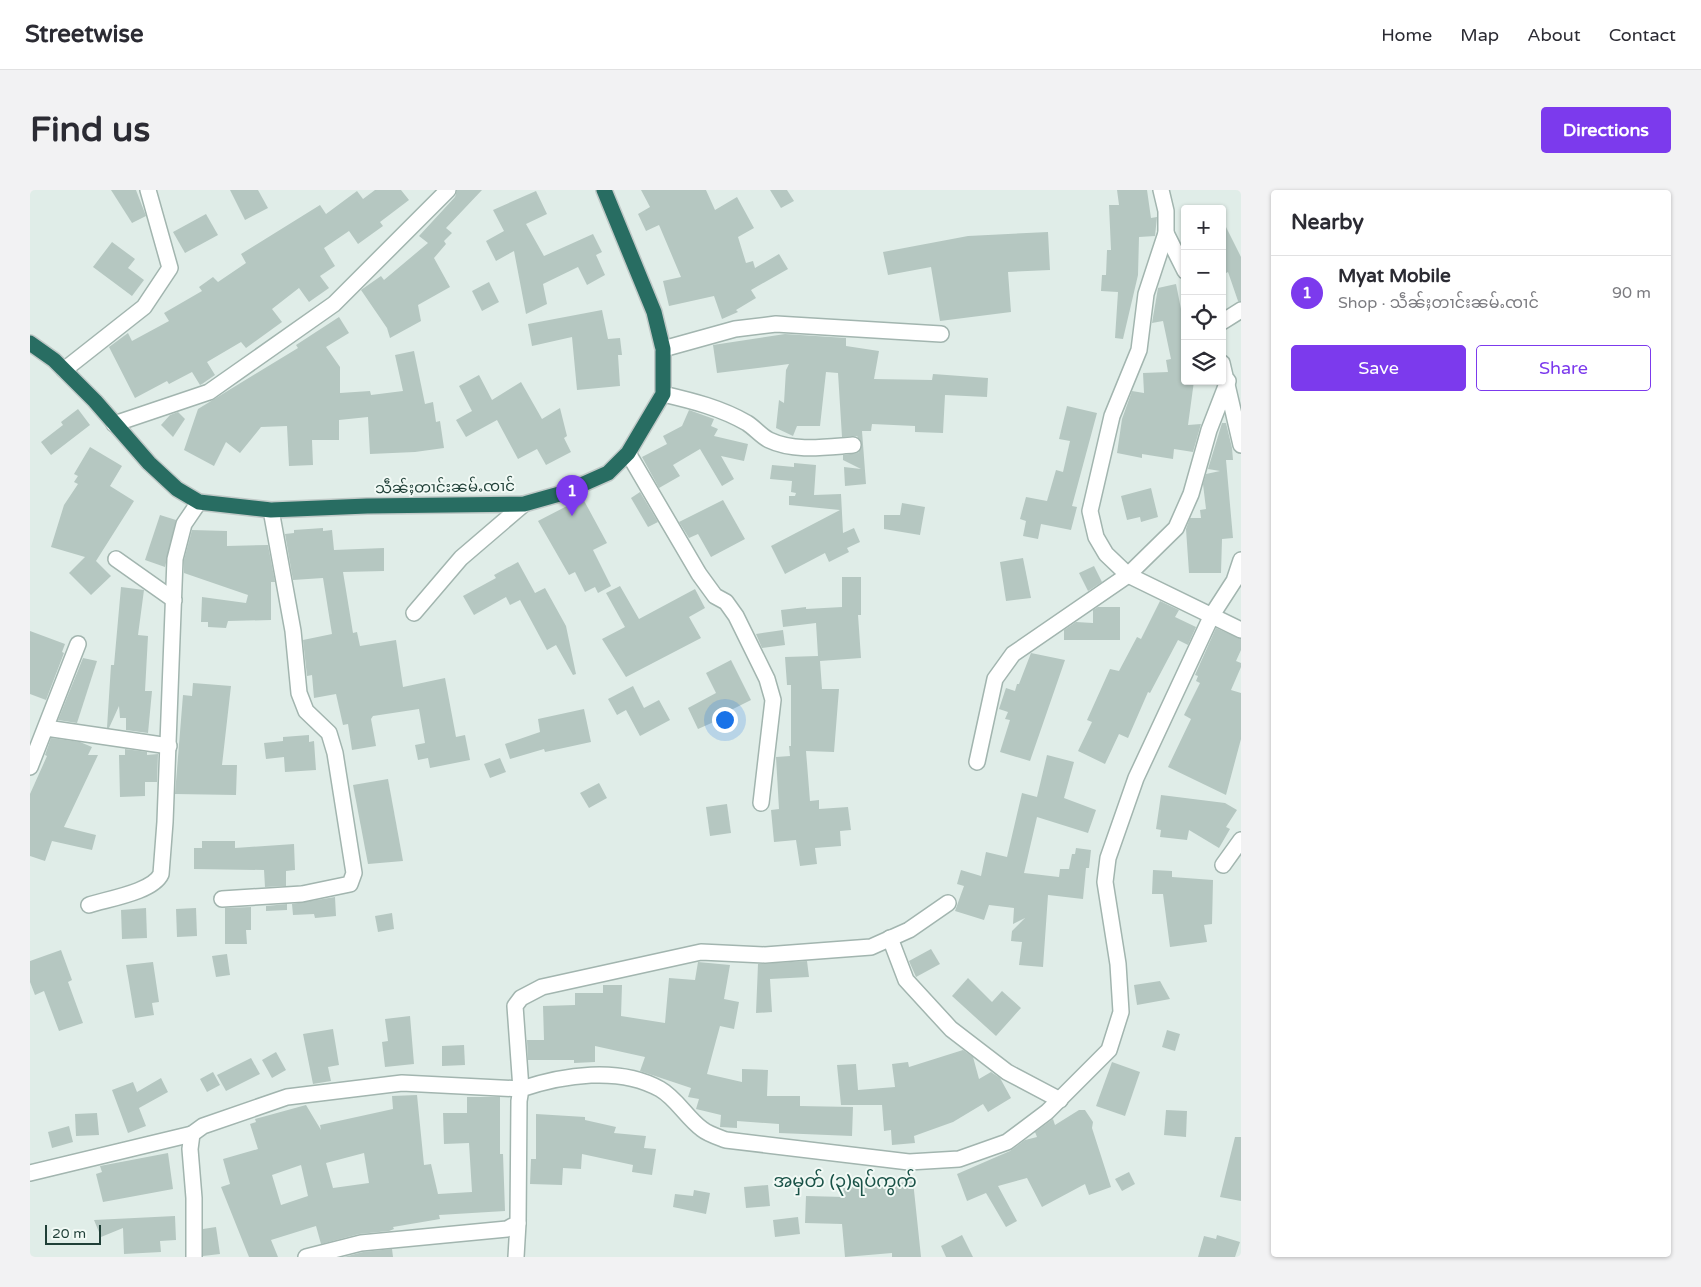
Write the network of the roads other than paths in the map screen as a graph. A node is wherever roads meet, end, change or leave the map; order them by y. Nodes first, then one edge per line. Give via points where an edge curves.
1 (148, 190) edge
2 (448, 190) edge
3 (604, 190) edge
4 (1161, 190) edge
5 (1166, 233) junction
6 (1181, 263) edge
7 (1241, 310) edge
8 (1226, 319) edge
9 (941, 334) dead end
10 (30, 343) edge
11 (663, 349) junction
12 (64, 370) junction
13 (1226, 375) edge
14 (1228, 381) junction
15 (663, 394) junction
16 (114, 424) junction
17 (853, 445) dead end
18 (1241, 445) edge
19 (628, 453) junction
20 (199, 502) junction
21 (524, 504) junction
22 (271, 510) junction
23 (116, 559) dead end
24 (1241, 560) edge
25 (1128, 575) junction
26 (174, 600) junction
27 (414, 613) dead end
28 (1212, 615) junction
29 (1241, 630) edge
30 (78, 644) dead end
31 (46, 728) junction
32 (169, 746) junction
33 (977, 762) dead end
34 (30, 768) edge
35 (761, 803) dead end
36 (1241, 840) edge
37 (1223, 865) dead end
38 (222, 899) dead end
39 (948, 903) dead end
40 (89, 905) dead end
41 (890, 938) junction
42 (521, 1089) junction
43 (1060, 1100) junction
44 (192, 1134) junction
45 (30, 1173) edge
46 (518, 1223) junction
47 (194, 1257) edge
48 (306, 1257) edge
49 (516, 1257) edge

1 - 12 street via 170,268 144,307
2 - 16 street via 334,304 225,381 209,392
3 - 11 highway via 654,312
4 - 5 street via 1166,211
5 - 6 street
5 - 25 street via 1146,294 1139,350 1112,416 1090,510 1096,537 1106,554
7 - 8 street
9 - 11 street via 776,324 734,329
10 - 12 highway, သဵၼ်ႈတၢင်းၼမ်ႉၸၢင်
11 - 15 highway
12 - 16 highway, သဵၼ်ႈတၢင်းၼမ်ႉၸၢင်
13 - 14 street
14 - 18 street
14 - 25 street via 1209,430 1191,494 1176,528
15 - 17 street via 710,405 748,424 768,440 820,448
15 - 19 highway, သဵၼ်ႈတၢင်းၼမ်ႉၸၢင်
16 - 20 highway, သဵၼ်ႈတၢင်းၼမ်ႉၸၢင် via 177,489
19 - 21 highway, သဵၼ်ႈတၢင်းၼမ်ႉၸၢင် via 608,473 563,494
19 - 35 street via 699,574 715,596 726,602 736,616 766,679 773,700
20 - 22 highway, သဵၼ်ႈတၢင်းၼမ်ႉၸၢင်
20 - 26 street via 184,524 175,559
21 - 22 highway, သဵၼ်ႈတၢင်းၼမ်ႉၸၢင်
21 - 27 street via 462,558
22 - 38 street via 293,631 299,693 306,710 329,733 354,873 350,884 302,894
23 - 26 street
24 - 28 street via 1234,581
25 - 28 street
25 - 33 street via 1012,654 995,680
26 - 32 street
28 - 29 street
28 - 43 street via 1136,778 1108,858 1105,882 1118,964 1121,1012 1109,1050
30 - 31 street
31 - 32 street
31 - 34 street
32 - 40 street via 166,822 158,881 146,888
36 - 37 street
39 - 41 street via 909,930
41 - 42 street via 871,947 765,955 701,952 542,987 521,998 515,1006
41 - 43 street via 906,980 952,1029 1007,1072
42 - 43 street via 563,1078 599,1074 631,1079 660,1089 703,1130 726,1140 909,1162 959,1159 1007,1142
42 - 44 street via 402,1083 287,1097 203,1126
42 - 46 street
44 - 45 street
44 - 47 street
46 - 48 street via 508,1229 361,1243
46 - 49 street

